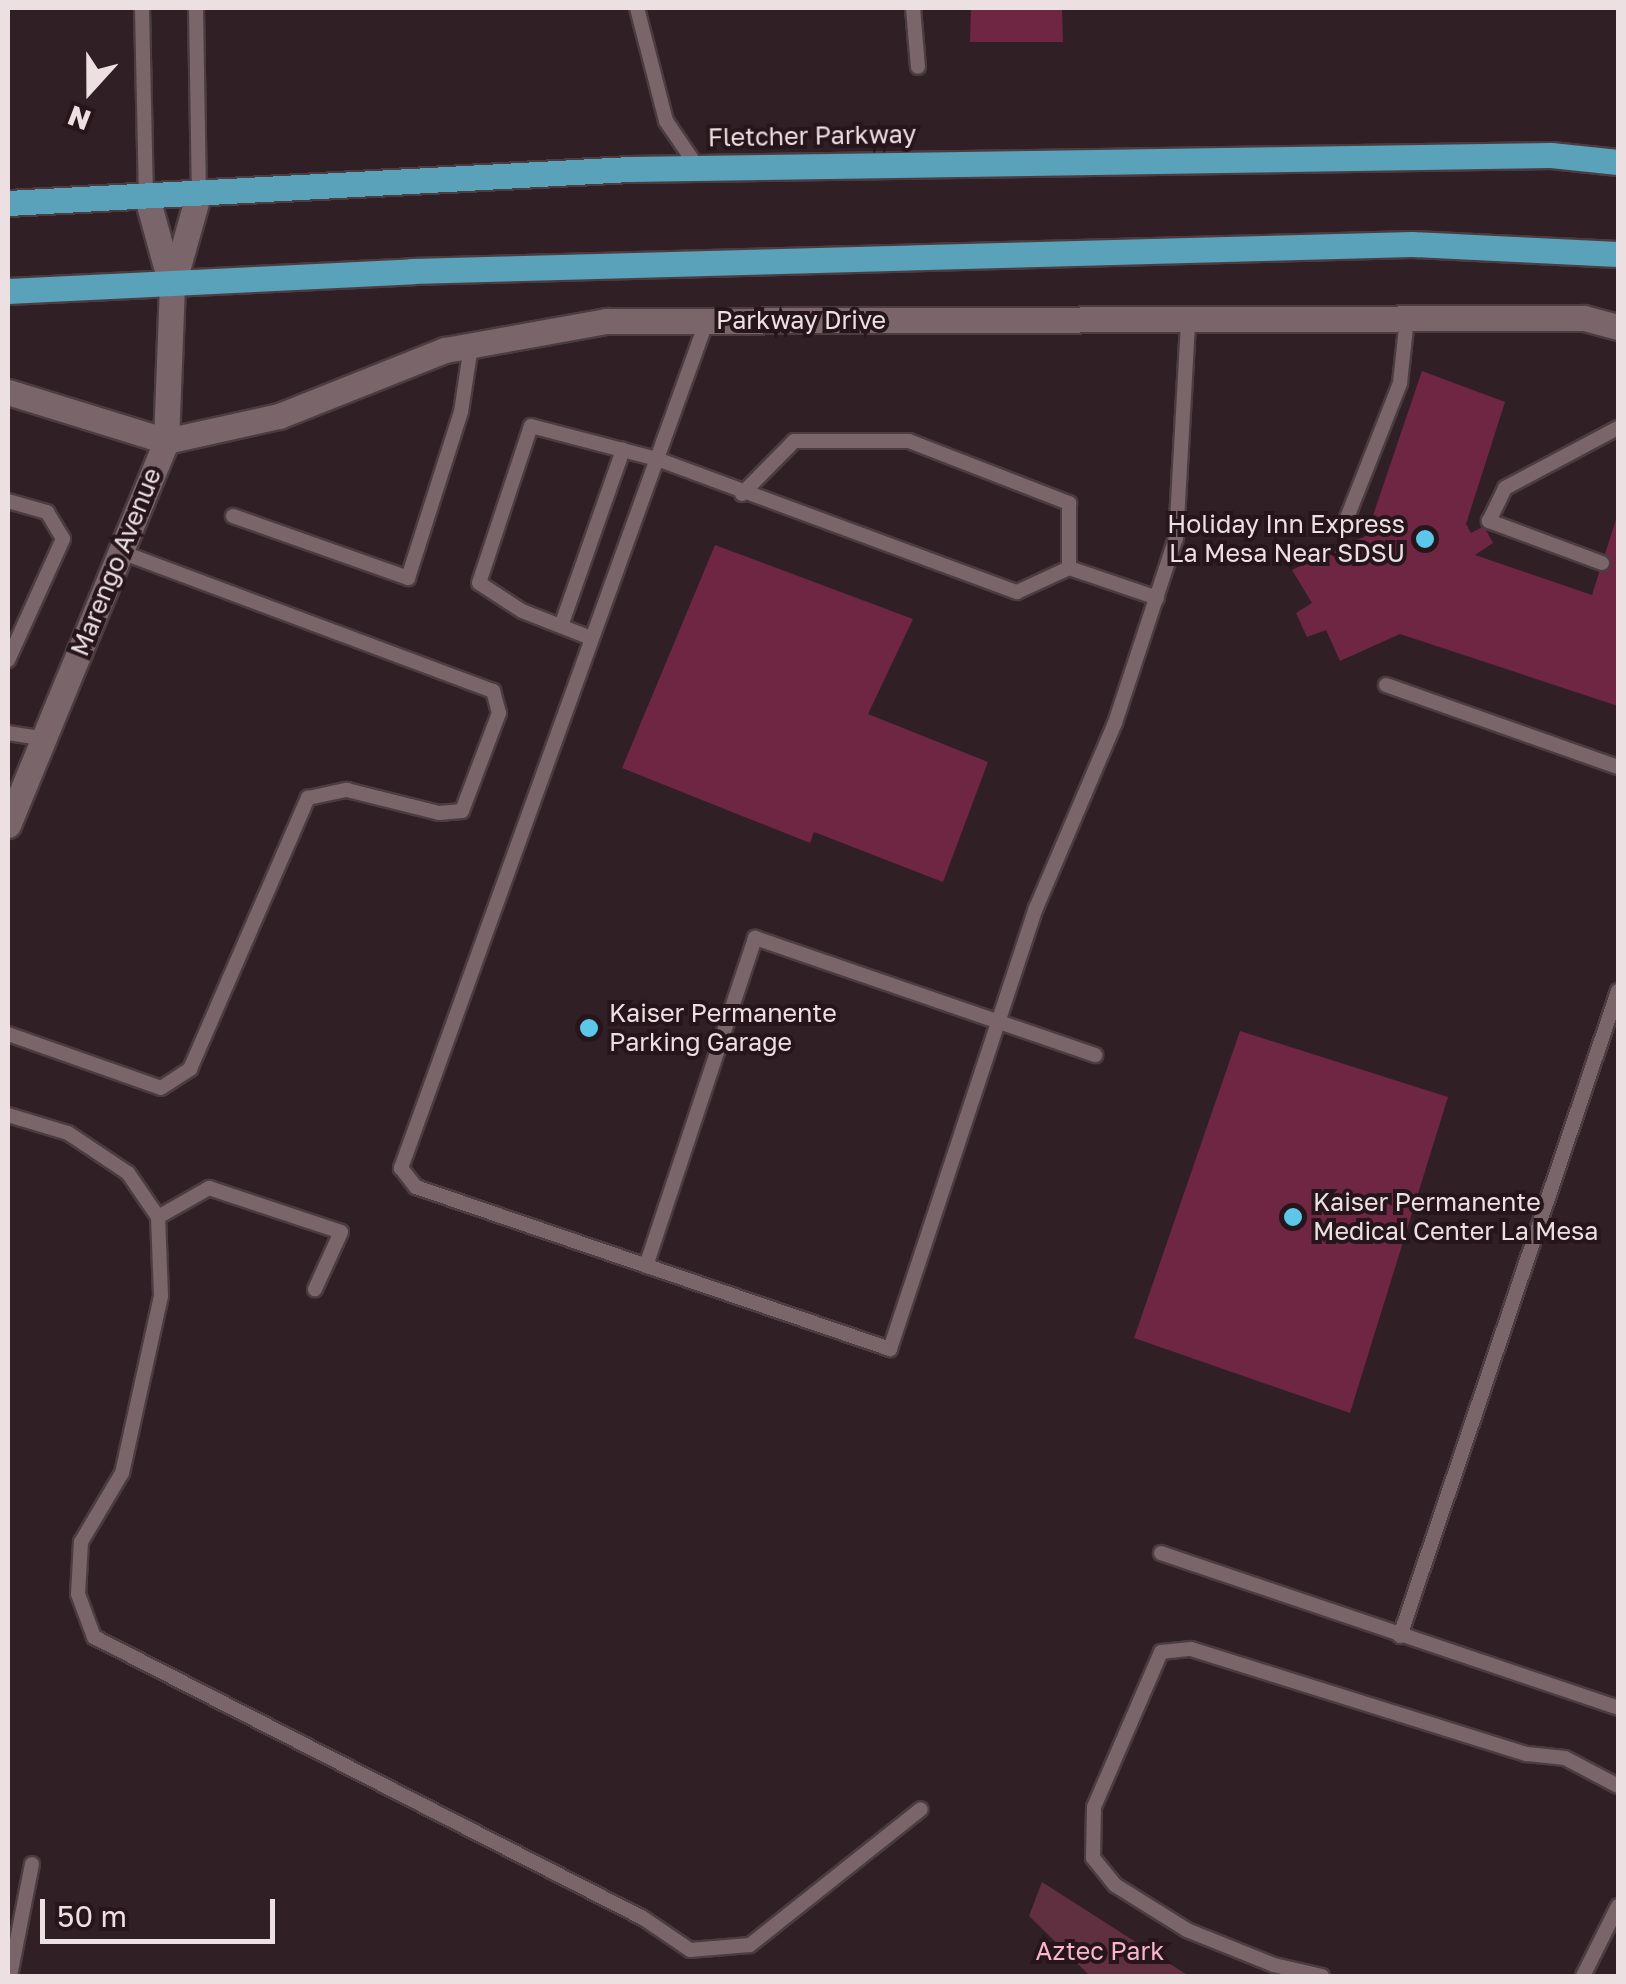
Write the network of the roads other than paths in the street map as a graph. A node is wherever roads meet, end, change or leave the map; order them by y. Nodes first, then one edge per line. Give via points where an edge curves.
1 (142, 8) edge
2 (196, 8) edge
3 (638, 8) edge
4 (913, 8) edge
5 (918, 66) dead end
6 (1618, 162) edge
7 (698, 168) junction
8 (199, 192) junction
9 (146, 194) junction
10 (8, 202) edge
11 (1618, 254) edge
12 (172, 288) junction
13 (8, 291) edge
14 (1407, 319) junction
15 (707, 320) junction
16 (1188, 320) junction
17 (1618, 327) edge
18 (471, 346) junction
19 (8, 392) edge
20 (1618, 428) edge
21 (166, 440) junction
22 (623, 450) junction
23 (656, 458) junction
24 (742, 494) junction
25 (8, 501) edge
26 (233, 516) dead end
27 (1343, 528) dead end
28 (123, 553) junction
29 (1602, 562) dead end
30 (1069, 568) junction
31 (1156, 598) junction
32 (561, 626) junction
33 (591, 638) junction
34 (12, 641) edge
35 (8, 660) edge
36 (1386, 685) dead end
37 (8, 733) edge
38 (41, 738) junction
39 (1618, 766) edge
40 (12, 799) edge
41 (8, 825) edge
42 (1618, 991) edge
43 (997, 1020) junction
44 (8, 1034) edge
45 (1095, 1055) dead end
46 (8, 1115) edge
47 (158, 1217) junction
48 (646, 1266) junction
49 (314, 1290) dead end
50 (1161, 1553) dead end
51 (1400, 1636) junction
52 (1618, 1708) edge
53 (1618, 1786) edge
54 (921, 1809) dead end
55 (32, 1864) dead end
56 (1618, 1906) edge
57 (10, 1976) edge
58 (1322, 1976) edge
59 (1583, 1976) edge

1 - 9 lane
2 - 8 lane
3 - 7 lane via 666,121
4 - 5 lane
6 - 7 main road, Fletcher Parkway via 1551,154
7 - 8 main road, Fletcher Parkway
8 - 9 main road, Fletcher Parkway
8 - 12 street, Marengo Avenue
9 - 10 main road, Fletcher Parkway
9 - 12 street, Marengo Avenue
11 - 12 main road via 1412,244 412,271
12 - 13 main road
12 - 21 street, Marengo Avenue
14 - 16 street, Parkway Drive
14 - 17 street, Parkway Drive via 1584,318
14 - 27 lane via 1400,383
15 - 16 street, Parkway Drive
15 - 18 street, Parkway Drive via 606,321
15 - 23 lane
16 - 31 lane via 1176,538
18 - 21 street, Parkway Drive via 280,416
18 - 26 lane via 461,412 408,578
19 - 21 street, Parkway Drive
20 - 29 lane via 1505,488 1489,520
21 - 28 street, Marengo Avenue
22 - 23 lane
22 - 32 lane
22 - 32 lane via 531,426 478,583
23 - 24 lane
23 - 33 lane
24 - 30 lane via 1017,592
24 - 30 lane via 794,441 908,441 1069,503
25 - 34 lane via 47,512 63,539
28 - 38 street, Marengo Avenue
28 - 44 lane via 493,691 499,712 462,810 439,812 347,790 308,798 190,1069 162,1088
30 - 31 lane
31 - 43 lane
32 - 33 lane
33 - 48 lane via 401,1168 416,1187
34 - 35 lane
36 - 39 lane
37 - 38 lane
38 - 40 street, Marengo Avenue
40 - 41 street, Marengo Avenue
42 - 51 lane
43 - 45 lane
43 - 48 lane via 756,938
43 - 48 lane via 890,1349
46 - 47 lane via 68,1133 128,1173
47 - 49 lane via 209,1188 340,1232
47 - 54 lane via 160,1296 122,1473 81,1542 78,1594 94,1637 643,1918 690,1950 750,1945
50 - 51 lane
51 - 52 lane
53 - 58 lane via 1565,1758 1527,1754 1191,1649 1161,1652 1094,1807 1093,1858 1115,1885 1187,1930 1274,1966
55 - 57 lane
56 - 59 lane

